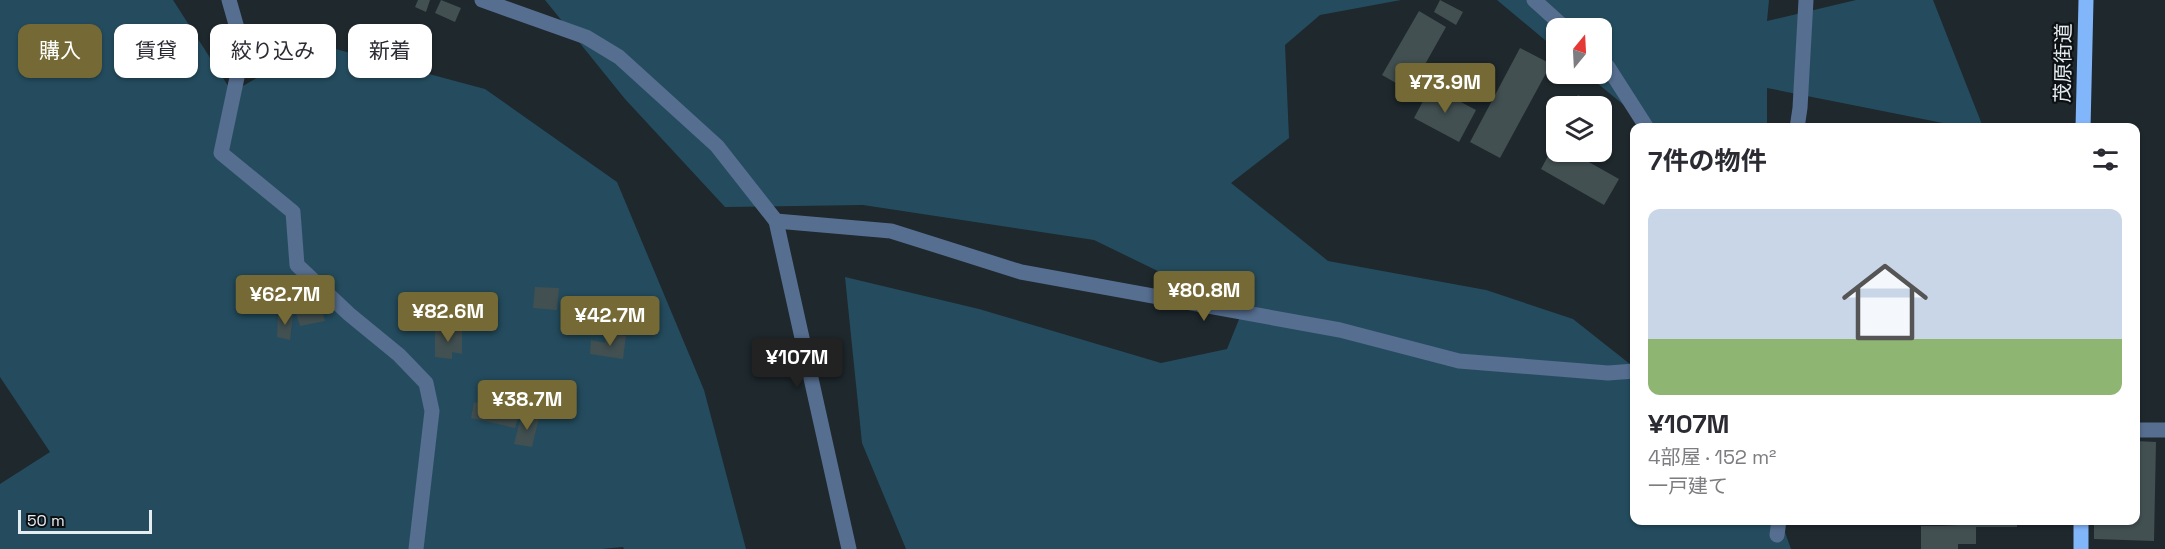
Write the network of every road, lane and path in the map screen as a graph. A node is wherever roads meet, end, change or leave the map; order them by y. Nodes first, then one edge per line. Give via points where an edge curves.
1 (229, 0) edge
2 (482, 0) edge
3 (1534, 0) edge
4 (1806, 0) edge
5 (2086, 0) edge
6 (1554, 18) edge
7 (1612, 73) edge
8 (1644, 123) edge
9 (1798, 123) edge
10 (2083, 123) edge
11 (776, 221) junction
12 (1630, 371) edge
13 (2140, 430) edge
14 (2165, 430) edge
15 (2081, 525) edge
16 (416, 549) edge
17 (849, 549) edge
18 (2081, 549) edge

1 - 16 street via 243,48 221,153 293,212 297,265 426,383 432,411
2 - 11 street via 585,37 619,57 717,146
3 - 6 street
4 - 9 street
5 - 10 main road, 茂原街道
7 - 8 street
11 - 12 street via 891,231 1021,272 1340,330 1459,362
11 - 17 street
13 - 14 street
15 - 18 main road

